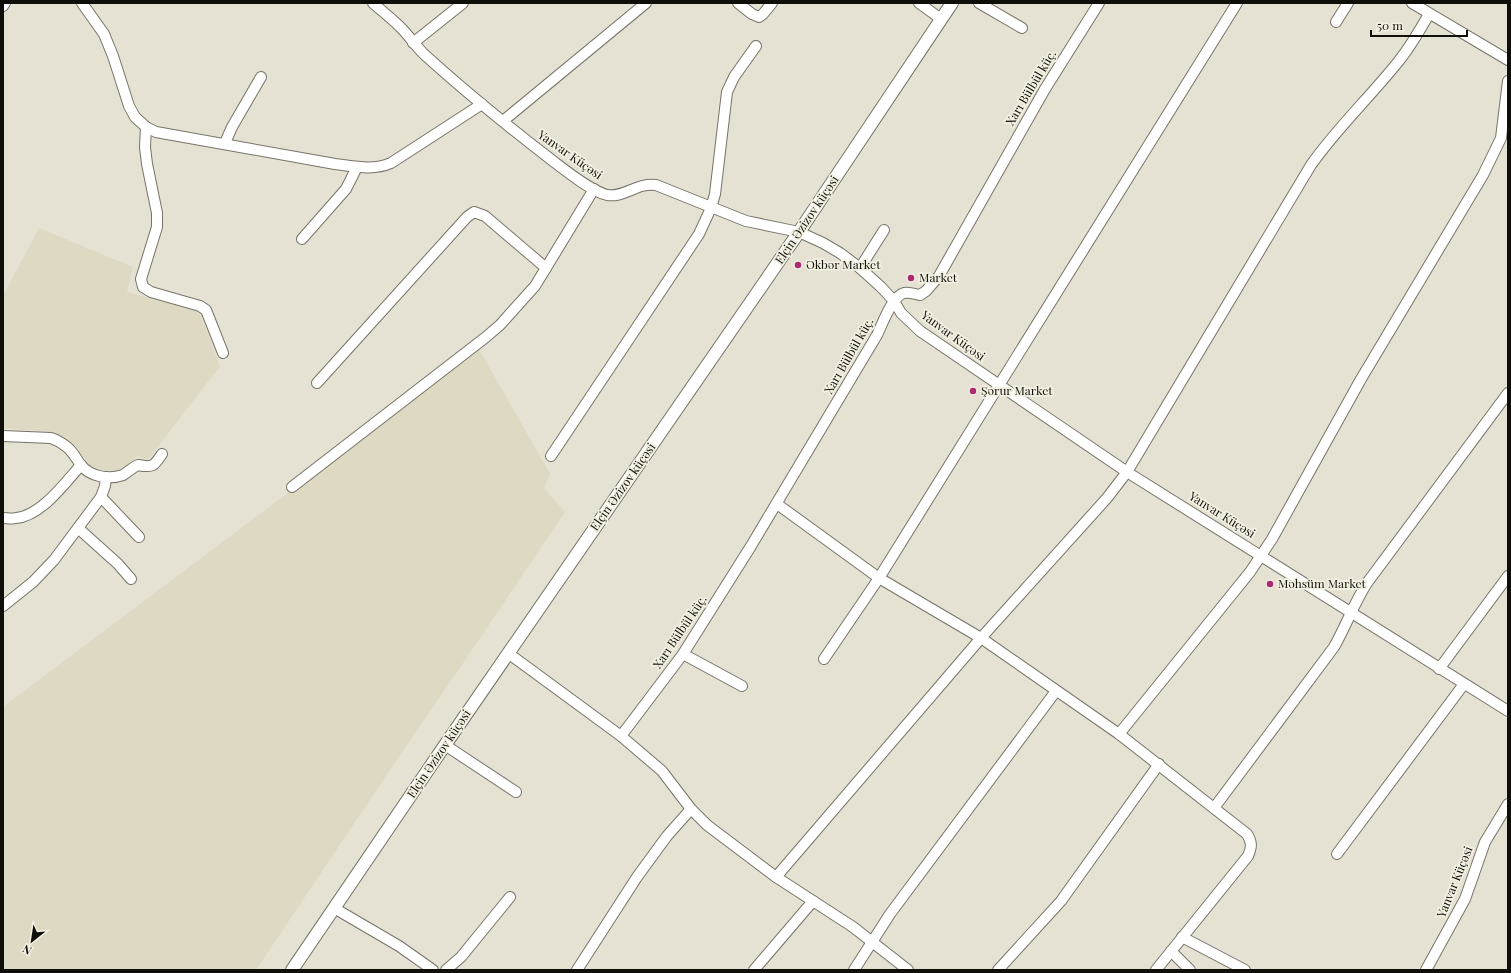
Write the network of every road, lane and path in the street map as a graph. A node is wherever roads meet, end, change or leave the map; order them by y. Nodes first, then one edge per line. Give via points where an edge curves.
1 (5, 3) edge
2 (82, 3) edge
3 (372, 3) edge
4 (463, 3) edge
5 (646, 3) edge
6 (738, 3) edge
7 (772, 3) edge
8 (919, 3) edge
9 (952, 3) edge
10 (980, 3) edge
11 (1099, 3) edge
12 (1237, 3) edge
13 (1348, 3) edge
14 (1412, 3) edge
15 (3, 6) edge
16 (1430, 14) junction
17 (941, 19) junction
18 (1336, 22) dead end
19 (1022, 28) dead end
20 (413, 43) junction
21 (756, 46) dead end
22 (1508, 60) edge
23 (261, 77) dead end
24 (1508, 81) edge
25 (482, 104) junction
26 (1506, 105) edge
27 (503, 121) junction
28 (146, 127) junction
29 (225, 143) junction
30 (357, 167) junction
31 (594, 189) junction
32 (711, 208) junction
33 (884, 230) dead end
34 (799, 232) junction
35 (302, 239) dead end
36 (546, 268) junction
37 (860, 268) junction
38 (894, 301) junction
39 (223, 353) dead end
40 (317, 383) dead end
41 (998, 384) junction
42 (1508, 392) edge
43 (3, 436) edge
44 (162, 454) dead end
45 (551, 456) dead end
46 (81, 465) junction
47 (1127, 472) junction
48 (106, 477) junction
49 (292, 487) dead end
50 (101, 497) junction
51 (777, 504) junction
52 (3, 518) edge
53 (78, 528) junction
54 (139, 537) dead end
55 (1261, 555) junction
56 (1508, 576) edge
57 (879, 578) junction
58 (131, 579) dead end
59 (3, 606) edge
60 (1351, 612) junction
61 (980, 638) junction
62 (508, 653) junction
63 (683, 654) junction
64 (824, 659) dead end
65 (1439, 668) junction
66 (1464, 684) junction
67 (742, 686) dead end
68 (1056, 691) junction
69 (1508, 711) edge
70 (1119, 734) junction
71 (621, 736) junction
72 (445, 745) junction
73 (1159, 764) junction
74 (516, 792) dead end
75 (1508, 804) edge
76 (1214, 808) junction
77 (691, 809) junction
78 (1338, 854) dead end
79 (776, 877) junction
80 (510, 897) dead end
81 (813, 901) junction
82 (334, 908) junction
83 (1182, 937) junction
84 (871, 942) junction
85 (1171, 951) junction
86 (292, 970) edge
87 (433, 970) edge
88 (446, 970) edge
89 (577, 970) edge
90 (754, 970) edge
91 (854, 970) edge
92 (908, 970) edge
93 (998, 970) edge
94 (1156, 970) edge
95 (1190, 970) edge
96 (1245, 970) edge
97 (1426, 970) edge

1 - 15 street
2 - 28 street via 104,34 129,106 135,117
3 - 20 street, Yanvar Küçəsi via 397,23
4 - 20 street
5 - 27 street
6 - 7 street via 759,17
8 - 17 street
9 - 17 street, Elçin Əzizov küçəsi
10 - 19 street
11 - 38 street, Xarı Bülbül küç. via 1045,89 939,276 920,295 906,292
12 - 41 street
13 - 18 street
14 - 16 street
16 - 22 street
16 - 47 street via 1398,62 1324,146 1311,165
17 - 34 street, Elçin Əzizov küçəsi
20 - 25 street, Yanvar Küçəsi
21 - 32 street via 734,77 727,92 716,189
23 - 29 street
24 - 26 street
25 - 27 street, Yanvar Küçəsi
25 - 30 street via 391,163 376,167
26 - 55 street via 1501,138 1484,175 1361,379
27 - 31 street, Yanvar Küçəsi
28 - 29 street via 175,136
28 - 39 street via 145,147 157,213 157,227 141,279 143,287 206,310
29 - 30 street
30 - 35 street via 346,189
31 - 32 street, Yanvar Küçəsi via 615,195 648,184 656,185
31 - 36 street
32 - 34 street, Yanvar Küçəsi via 746,221
32 - 45 street via 699,234
33 - 37 street
34 - 37 street, Yanvar Küçəsi via 823,243
34 - 62 street, Elçin Əzizov küçəsi
36 - 40 street via 485,216 474,212
36 - 49 street via 524,300 486,338
37 - 38 street, Yanvar Küçəsi
38 - 41 street, Yanvar Küçəsi via 901,313 920,331
38 - 51 street, Xarı Bülbül küç. via 877,335
41 - 47 street, Yanvar Küçəsi
41 - 57 street
42 - 60 street via 1367,583
43 - 46 street via 57,440 74,453
44 - 48 street via 150,467 138,465 125,474
46 - 48 street via 89,472
46 - 52 street via 38,509 27,516
47 - 55 street, Yanvar Küçəsi
47 - 61 street
48 - 50 street
50 - 53 street
50 - 54 street
51 - 57 street
51 - 63 street, Xarı Bülbül küç.
53 - 58 street
53 - 59 street via 54,560 33,582
55 - 60 street, Yanvar Küçəsi
55 - 70 street
56 - 65 street
57 - 61 street
57 - 64 street
60 - 65 street, Yanvar Küçəsi
60 - 76 street via 1334,647
61 - 68 street
61 - 79 street
62 - 71 street
62 - 72 street, Elçin Əzizov küçəsi
63 - 67 street
63 - 71 street, Xarı Bülbül küç.
65 - 66 street, Yanvar Küçəsi
66 - 69 street, Yanvar Küçəsi
66 - 78 street
68 - 70 street
68 - 84 street
70 - 73 street
71 - 77 street via 662,771
72 - 74 street
72 - 82 street, Elçin Əzizov küçəsi
73 - 76 street
73 - 93 street via 1061,901
75 - 97 street, Yanvar Küçəsi via 1485,842 1462,905
76 - 83 street via 1247,834 1251,841 1251,849
77 - 79 street via 706,825
77 - 89 street via 667,836 637,877
79 - 81 street
80 - 88 street via 461,957
81 - 84 street
81 - 90 street
82 - 86 street, Elçin Əzizov küçəsi
82 - 87 street via 399,946
83 - 85 street
83 - 96 street
84 - 91 street
84 - 92 street
85 - 94 street
85 - 95 street

